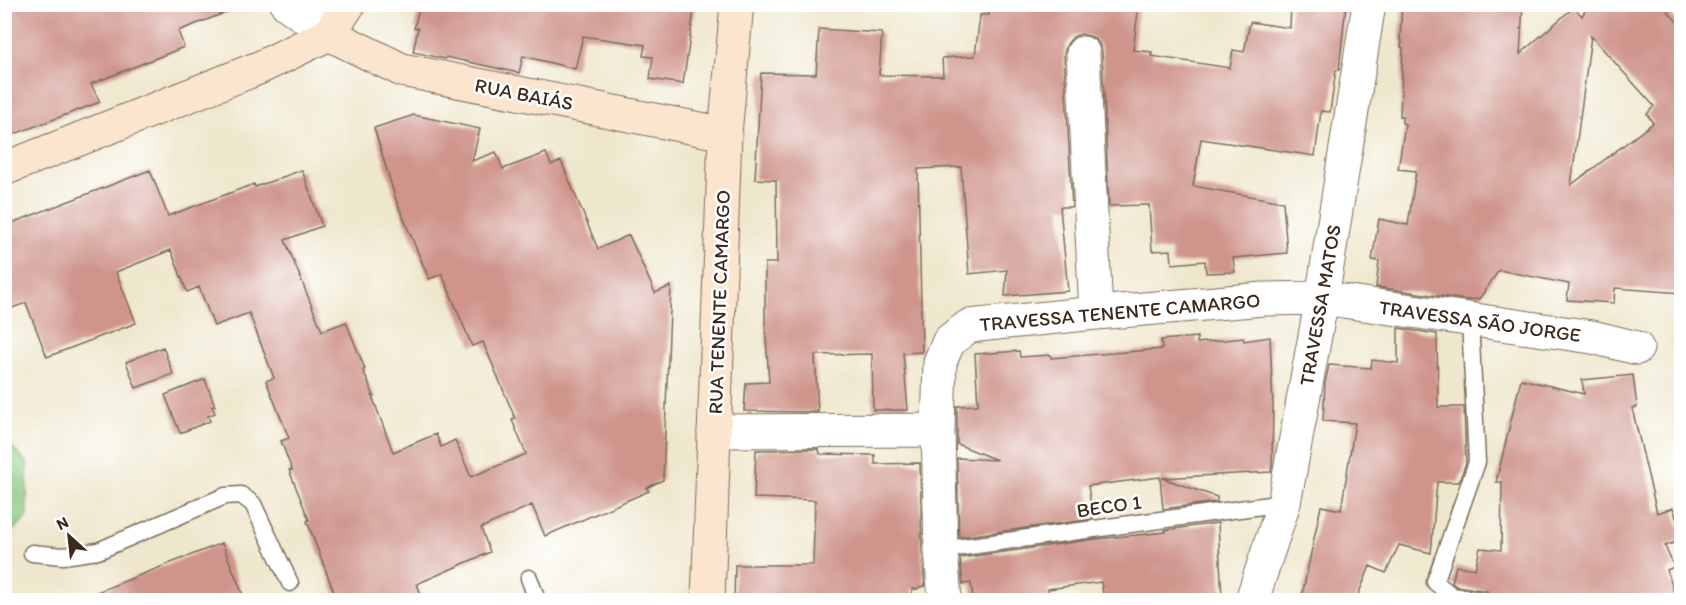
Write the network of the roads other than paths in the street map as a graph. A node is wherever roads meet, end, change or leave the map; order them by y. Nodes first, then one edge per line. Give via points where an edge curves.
1 (287, 4) edge
2 (349, 4) edge
3 (737, 4) edge
4 (1370, 4) edge
5 (329, 34) junction
6 (1083, 53) dead end
7 (725, 134) junction
8 (4, 169) edge
9 (1322, 298) junction
10 (1096, 313) junction
11 (1470, 320) junction
12 (1637, 348) dead end
13 (714, 430) junction
14 (938, 430) junction
15 (1284, 503) junction
16 (941, 550) junction
17 (32, 553) dead end
18 (529, 579) dead end
19 (290, 583) dead end
20 (537, 600) edge
21 (708, 600) edge
22 (945, 600) edge
23 (1252, 600) edge
24 (1481, 600) edge

1 - 5 street
2 - 5 street
3 - 7 street, RUA TENENTE CAMARGO
4 - 9 street, TRAVESSA MATOS
5 - 7 street, RUA BAIÁS via 402,70
5 - 8 street via 261,67
6 - 10 street
7 - 13 street, RUA TENENTE CAMARGO
9 - 10 street, TRAVESSA TENENTE CAMARGO
9 - 11 street, TRAVESSA SÃO JORGE
9 - 15 street, TRAVESSA MATOS
10 - 14 street, TRAVESSA TENENTE CAMARGO via 969,326 949,341 940,362
11 - 12 street, TRAVESSA SÃO JORGE via 1592,337
11 - 24 lane via 1477,462 1435,582 1452,596
13 - 14 street
13 - 21 street, RUA TENENTE CAMARGO
14 - 16 street, TRAVESSA TENENTE CAMARGO
15 - 16 lane, BECO 1
15 - 23 street, TRAVESSA MATOS
16 - 22 street, TRAVESSA TENENTE CAMARGO
17 - 19 lane via 63,556 98,551 225,496 241,495 253,504
18 - 20 lane

